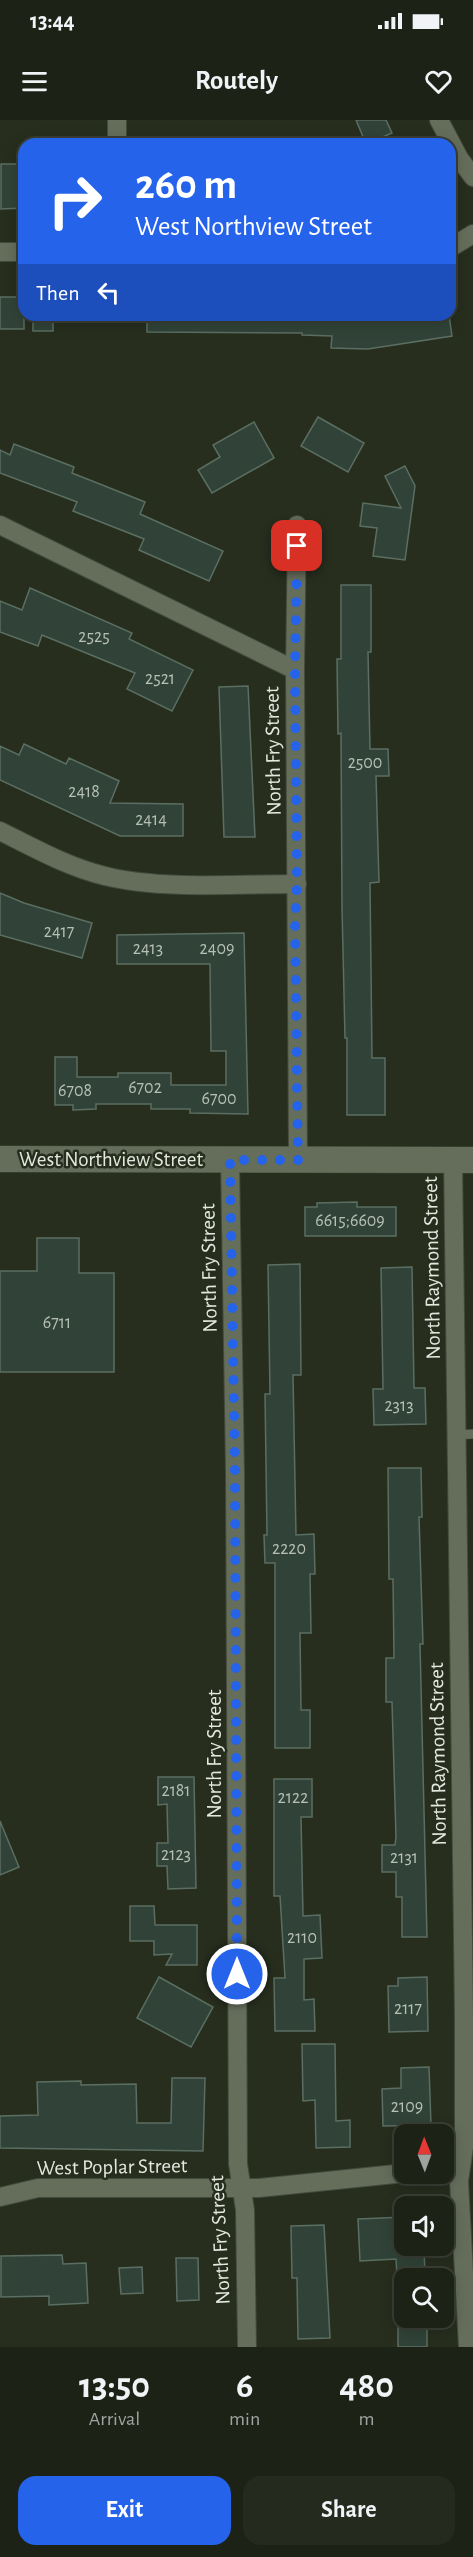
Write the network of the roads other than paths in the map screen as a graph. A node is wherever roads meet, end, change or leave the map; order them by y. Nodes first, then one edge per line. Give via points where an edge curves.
1 (117, 120) edge
2 (439, 120) edge
3 (117, 138) edge
4 (448, 138) edge
5 (456, 152) edge
6 (473, 177) edge
7 (473, 234) edge
8 (456, 244) edge
9 (0, 252) edge
10 (18, 252) edge
11 (0, 525) edge
12 (297, 525) dead end
13 (295, 670) junction
14 (0, 831) edge
15 (297, 884) junction
16 (0, 1159) edge
17 (230, 1160) junction
18 (298, 1160) junction
19 (463, 1160) edge
20 (465, 1435) edge
21 (466, 1579) edge
22 (467, 1727) edge
23 (467, 1870) edge
24 (469, 2018) edge
25 (459, 2167) edge
26 (394, 2174) edge
27 (242, 2188) junction
28 (0, 2197) edge
29 (470, 2315) edge
30 (247, 2347) edge
31 (468, 2347) edge

1 - 3 street
2 - 4 street
5 - 6 street
7 - 8 street
9 - 10 street
11 - 13 street, North Fry Street
12 - 13 street
13 - 15 street, North Fry Street
14 - 15 street via 68,864 106,877 149,883
15 - 18 street, North Fry Street
16 - 17 street, West Northview Street
17 - 18 street, West Northview Street
17 - 27 street, North Fry Street via 238,2164
18 - 19 street, West Northview Street
19 - 20 street, North Raymond Street
20 - 21 street, North Raymond Street
21 - 22 street, North Raymond Street
22 - 23 street, North Raymond Street
23 - 24 street, North Raymond Street
24 - 25 street, North Raymond Street via 464,2147
25 - 29 street, North Raymond Street
26 - 27 street, West Poplar Street
27 - 28 street, West Poplar Street via 38,2188
27 - 30 street, North Fry Street
29 - 31 street, North Raymond Street

